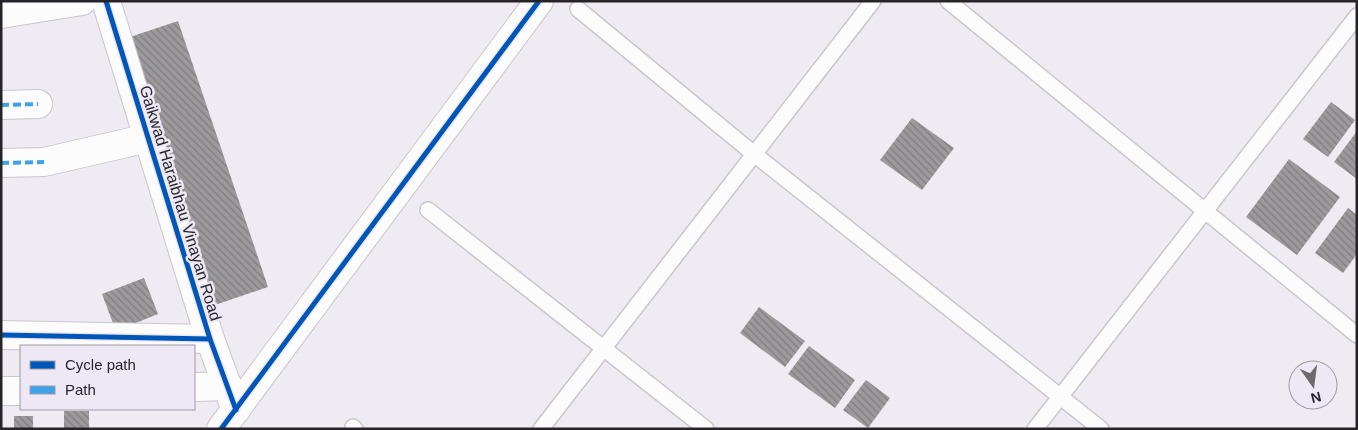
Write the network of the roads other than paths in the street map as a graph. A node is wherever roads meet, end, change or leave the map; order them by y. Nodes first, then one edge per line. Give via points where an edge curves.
1 (82, 1) edge
2 (106, 1) edge
3 (539, 1) edge
4 (873, 1) edge
5 (948, 1) edge
6 (578, 9) dead end
7 (1, 14) edge
8 (1357, 16) edge
9 (38, 104) dead end
10 (1, 105) edge
11 (148, 138) junction
12 (754, 154) junction
13 (1, 163) edge
14 (428, 210) dead end
15 (1205, 211) junction
16 (1, 334) edge
17 (1357, 335) edge
18 (210, 339) junction
19 (603, 348) junction
20 (195, 388) edge
21 (1, 391) edge
22 (20, 391) edge
23 (1060, 396) junction
24 (228, 408) edge
25 (541, 429) edge
26 (706, 429) edge
27 (1035, 429) edge
28 (1101, 429) edge

1 - 7 street
2 - 11 street, Gaikwad Haraibhau Vinayan Road
3 - 24 street
4 - 12 lane
5 - 15 lane
6 - 12 lane
8 - 15 lane
9 - 10 street
11 - 13 street via 44,162
11 - 18 street, Gaikwad Haraibhau Vinayan Road
12 - 19 lane
12 - 23 lane
14 - 19 lane
15 - 17 lane
15 - 23 lane
16 - 18 street
18 - 24 street, Gaikwad Haraibhau Vinayan Road
19 - 25 lane
19 - 26 lane
20 - 24 street
21 - 22 street
23 - 27 lane
23 - 28 lane

